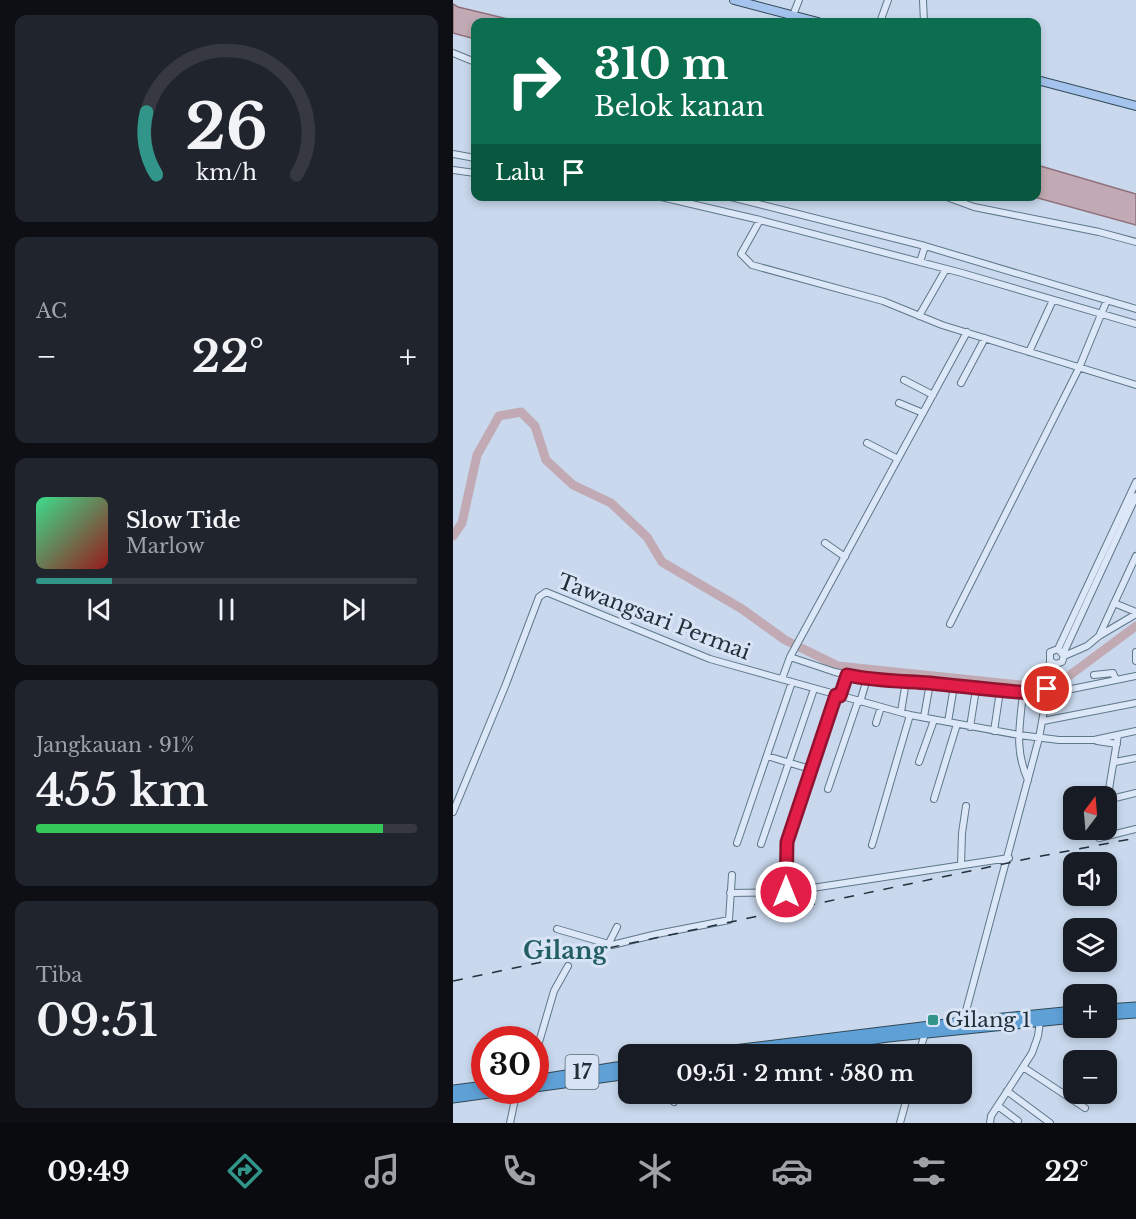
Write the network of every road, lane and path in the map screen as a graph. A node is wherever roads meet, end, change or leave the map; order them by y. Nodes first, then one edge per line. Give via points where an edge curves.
1 (734, 0) edge
2 (799, 0) edge
3 (888, 0) edge
4 (924, 0) edge
5 (750, 2) edge
6 (793, 15) junction
7 (804, 18) edge
8 (881, 18) edge
9 (924, 18) edge
10 (453, 53) edge
11 (471, 60) edge
12 (1041, 81) edge
13 (1136, 106) edge
14 (453, 154) edge
15 (471, 157) edge
16 (453, 170) edge
17 (471, 172) edge
18 (681, 201) edge
19 (731, 201) edge
20 (743, 201) edge
21 (958, 201) edge
22 (729, 211) junction
23 (760, 220) junction
24 (843, 226) junction
25 (839, 239) junction
26 (1136, 242) edge
27 (925, 247) junction
28 (921, 260) junction
29 (968, 260) junction
30 (946, 269) junction
31 (963, 272) junction
32 (1014, 273) junction
33 (1009, 285) junction
34 (1053, 300) junction
35 (1106, 301) junction
36 (1136, 309) edge
37 (1102, 313) junction
38 (919, 316) junction
39 (1136, 324) edge
40 (967, 332) junction
41 (985, 338) junction
42 (1029, 352) junction
43 (1079, 368) junction
44 (904, 380) dead end
45 (961, 384) dead end
46 (1136, 385) edge
47 (933, 395) junction
48 (899, 403) dead end
49 (923, 413) junction
50 (867, 443) dead end
51 (898, 459) junction
52 (1136, 482) edge
53 (1136, 496) edge
54 (1131, 510) edge
55 (1136, 516) edge
56 (1112, 540) junction
57 (825, 543) dead end
58 (1136, 556) edge
59 (845, 557) junction
60 (1114, 603) junction
61 (1136, 615) edge
62 (949, 624) dead end
63 (1098, 636) junction
64 (1136, 652) edge
65 (1061, 653) junction
66 (791, 656) junction
67 (1050, 661) junction
68 (1136, 661) edge
69 (1059, 663) junction
70 (1049, 674) junction
71 (847, 675) junction
72 (1094, 675) dead end
73 (1136, 676) edge
74 (782, 679) junction
75 (867, 679) junction
76 (1116, 680) junction
77 (906, 681) junction
78 (792, 682) junction
79 (930, 683) junction
80 (954, 686) junction
81 (814, 689) junction
82 (976, 689) junction
83 (1000, 692) junction
84 (1047, 692) junction
85 (1023, 693) junction
86 (838, 695) junction
87 (859, 701) junction
88 (1136, 703) edge
89 (881, 707) junction
90 (901, 712) junction
91 (910, 715) junction
92 (924, 717) junction
93 (934, 720) junction
94 (1043, 721) junction
95 (948, 722) junction
96 (876, 723) dead end
97 (957, 724) junction
98 (970, 727) junction
99 (994, 731) junction
100 (1136, 731) edge
101 (1019, 735) junction
102 (1118, 735) junction
103 (1039, 738) junction
104 (1093, 740) junction
105 (1117, 744) junction
106 (767, 756) junction
107 (1136, 758) edge
108 (919, 762) dead end
109 (1115, 762) junction
110 (789, 763) junction
111 (810, 770) junction
112 (1028, 780) junction
113 (1110, 786) edge
114 (828, 789) dead end
115 (1136, 793) edge
116 (1117, 798) edge
117 (934, 799) dead end
118 (966, 806) dead end
119 (453, 813) edge
120 (1136, 829) edge
121 (1117, 834) edge
122 (737, 843) dead end
123 (761, 844) dead end
124 (872, 845) dead end
125 (1009, 858) junction
126 (961, 865) junction
127 (732, 875) dead end
128 (786, 892) junction
129 (730, 893) junction
130 (617, 927) dead end
131 (557, 929) dead end
132 (608, 945) junction
133 (568, 966) dead end
134 (1136, 1007) edge
135 (1117, 1008) edge
136 (1063, 1012) edge
137 (1136, 1013) edge
138 (1117, 1014) edge
139 (1063, 1019) edge
140 (1040, 1021) junction
141 (963, 1022) junction
142 (544, 1026) edge
143 (925, 1033) junction
144 (782, 1044) edge
145 (845, 1044) edge
146 (922, 1044) edge
147 (618, 1067) edge
148 (1023, 1067) junction
149 (618, 1076) edge
150 (549, 1078) edge
151 (549, 1085) edge
152 (471, 1088) edge
153 (453, 1090) edge
154 (1007, 1091) junction
155 (471, 1096) edge
156 (453, 1098) edge
157 (514, 1104) edge
158 (905, 1104) edge
159 (998, 1106) junction
160 (1085, 1108) dead end
161 (1018, 1121) dead end
162 (510, 1123) edge
163 (900, 1123) edge
164 (990, 1123) edge
165 (1050, 1123) edge

1 - 5 main road
2 - 6 street
3 - 8 street
4 - 9 street
5 - 6 main road
6 - 7 main road
10 - 11 street
12 - 13 main road
14 - 15 street
16 - 17 street
18 - 22 street
19 - 22 street
20 - 24 street
21 - 26 street
22 - 23 street
23 - 25 street
23 - 38 street via 741,254 752,265 883,301
24 - 25 street
24 - 27 street
25 - 28 street
27 - 28 street
27 - 29 street
28 - 30 street
29 - 31 street
29 - 32 street
30 - 31 street
30 - 38 street
31 - 33 street
32 - 33 street
32 - 35 street
33 - 34 street
34 - 37 street
34 - 42 street
35 - 36 street
35 - 37 street
37 - 39 street
37 - 43 street
38 - 40 street
40 - 41 street
40 - 47 street
41 - 42 street
41 - 45 street
42 - 43 street
43 - 46 street
43 - 62 street
44 - 47 street
47 - 49 street
48 - 49 street
49 - 51 street
50 - 51 street
51 - 59 street
52 - 56 street
53 - 54 street
54 - 55 street
54 - 56 street
56 - 65 street
57 - 59 street
58 - 60 street
59 - 66 street
60 - 61 street
60 - 63 street
61 - 63 street
63 - 65 street via 1087,646
64 - 68 street
65 - 67 street via 1050,652
65 - 69 street
66 - 71 street
66 - 74 street
67 - 69 street
67 - 70 street
69 - 70 street
70 - 84 street
71 - 75 street
71 - 86 street
72 - 76 street via 1113,673
73 - 76 street
74 - 78 street, Tawangsari Permai
74 - 119 street, Tawangsari Permai via 709,659 544,592
75 - 77 street
75 - 87 street
76 - 84 street
77 - 79 street
77 - 90 street
78 - 81 street, Tawangsari Permai
78 - 106 street
79 - 80 street
79 - 92 street
80 - 82 street
80 - 95 street
81 - 86 street, Tawangsari Permai
81 - 110 street
82 - 83 street
82 - 98 street
83 - 85 street
83 - 99 street
84 - 85 street
84 - 94 street
85 - 101 street
86 - 87 street, Tawangsari Permai
86 - 111 street
87 - 89 street, Tawangsari Permai
87 - 114 street
88 - 94 street
89 - 90 street, Tawangsari Permai
89 - 96 street
90 - 91 street, Tawangsari Permai
91 - 92 street, Tawangsari Permai
91 - 124 street
92 - 93 street, Tawangsari Permai
93 - 95 street, Tawangsari Permai
93 - 108 street
94 - 103 street
95 - 97 street, Tawangsari Permai
97 - 98 street, Tawangsari Permai
97 - 117 street
98 - 99 street, Tawangsari Permai
99 - 101 street, Tawangsari Permai
100 - 102 street
101 - 103 street, Tawangsari Permai
101 - 112 street via 1019,758
102 - 104 street
102 - 105 street
103 - 104 street, Tawangsari Permai
103 - 112 street
104 - 105 street
105 - 109 street
106 - 110 street
106 - 122 street
107 - 109 street
109 - 113 street
110 - 111 street
110 - 123 street
111 - 128 street via 786,846
112 - 125 street
115 - 116 street
118 - 126 street
120 - 121 street
125 - 126 street
125 - 141 street
126 - 128 street
127 - 129 street
128 - 129 street
129 - 132 street via 729,920
130 - 132 street
131 - 132 street
133 - 142 street via 554,991
134 - 135 highway
136 - 141 highway
137 - 138 highway
139 - 140 highway
140 - 143 highway
140 - 148 street via 1036,1044
141 - 144 highway
143 - 145 highway
143 - 146 street
147 - 150 highway, 17
148 - 154 street
148 - 160 street
149 - 151 highway, 17
152 - 153 highway
154 - 159 street
154 - 165 street
155 - 156 highway
157 - 162 street
158 - 163 street
159 - 161 street
159 - 164 street

